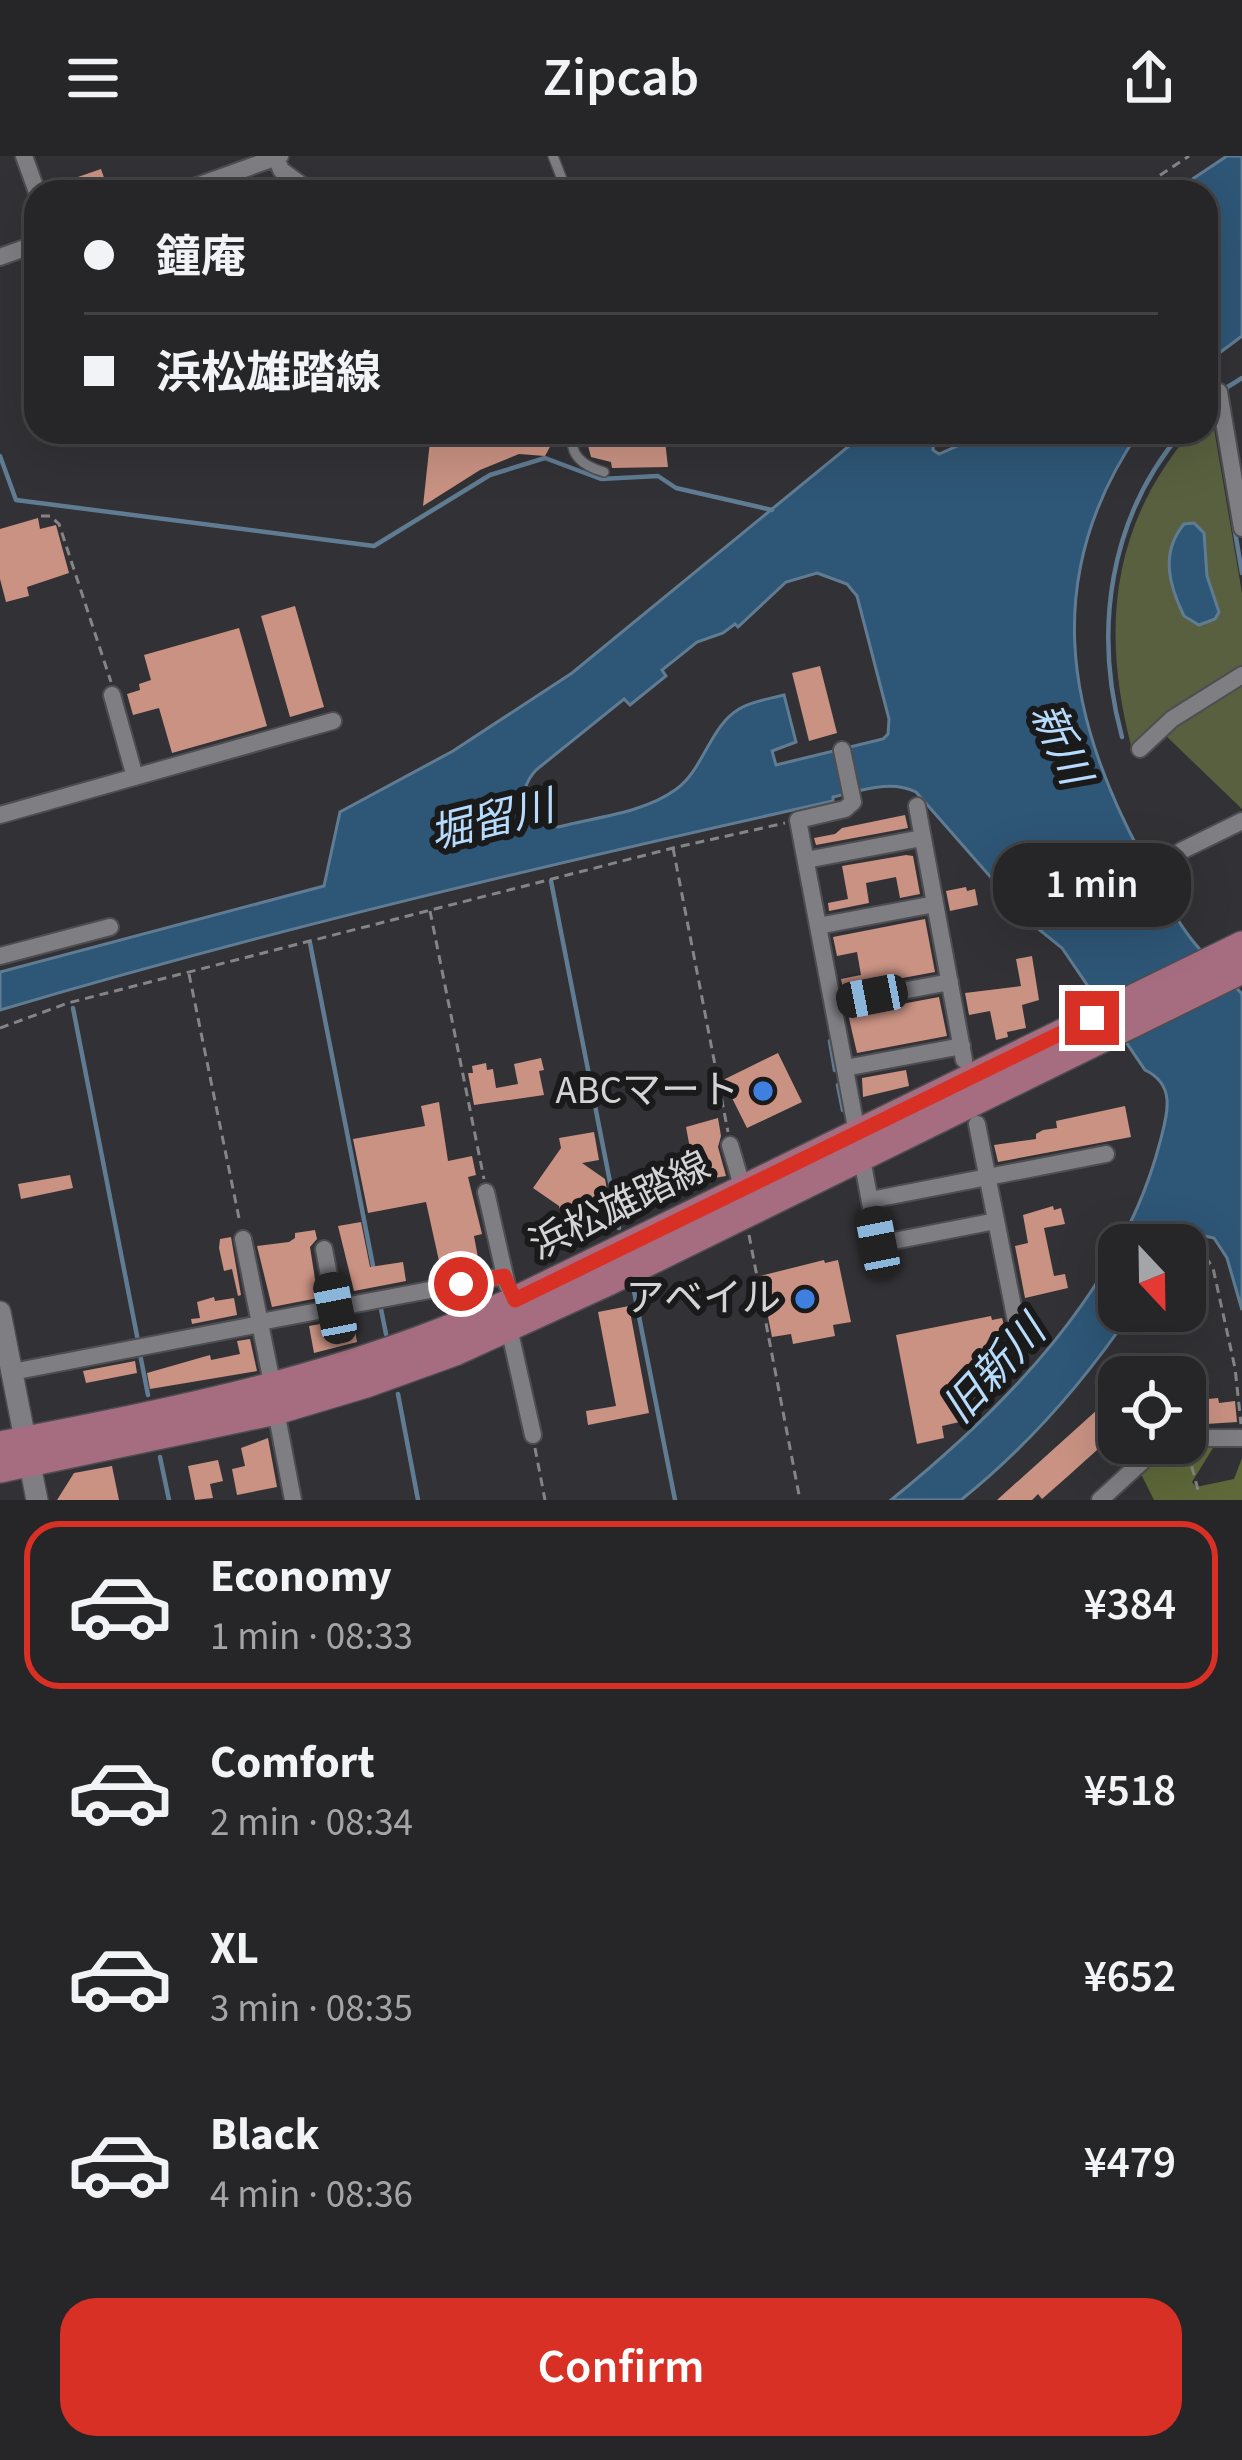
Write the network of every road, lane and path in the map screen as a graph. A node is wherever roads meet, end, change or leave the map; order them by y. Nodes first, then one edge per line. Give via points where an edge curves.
1 (1189, 156) edge
2 (278, 157) edge
3 (214, 180) edge
4 (1153, 180) edge
5 (1219, 392) dead end
6 (571, 444) edge
7 (604, 472) dead end
8 (41, 515) dead end
9 (1242, 528) edge
10 (1242, 675) edge
11 (112, 695) joint
12 (333, 721) dead end
13 (1140, 748) dead end
14 (842, 750) dead end
15 (135, 777) junction
16 (916, 806) dead end
17 (0, 815) edge
18 (798, 820) junction
19 (1242, 821) edge
20 (922, 838) junction
21 (673, 848) junction
22 (1181, 851) dead end
23 (806, 860) junction
24 (935, 904) junction
25 (430, 910) junction
26 (818, 926) junction
27 (110, 927) dead end
28 (0, 956) edge
29 (1236, 960) edge
30 (189, 972) junction
31 (950, 982) junction
32 (833, 1004) junction
33 (0, 1028) edge
34 (845, 1069) junction
35 (977, 1124) dead end
36 (730, 1145) joint
37 (860, 1145) junction
38 (1106, 1154) dead end
39 (988, 1177) junction
40 (487, 1192) joint
41 (870, 1200) junction
42 (742, 1203) junction
43 (996, 1221) junction
44 (243, 1239) joint
45 (324, 1249) dead end
46 (1206, 1258) edge
47 (509, 1302) junction
48 (335, 1308) junction
49 (0, 1312) edge
50 (260, 1323) junction
51 (1021, 1347) dead end
52 (12, 1372) junction
53 (274, 1399) junction
54 (533, 1435) joint
55 (1206, 1438) edge
56 (1241, 1438) edge
57 (18, 1449) edge
58 (1140, 1464) edge
59 (1192, 1464) edge
60 (0, 1469) edge
61 (1198, 1490) dead end
62 (37, 1500) edge
63 (293, 1500) edge
64 (545, 1500) edge
65 (800, 1500) edge
66 (1100, 1500) edge

1 - 4 path
2 - 3 street
5 - 9 street
6 - 7 lane via 577,458
8 - 11 path via 59,524
10 - 13 street
11 - 15 street
12 - 15 street
14 - 18 street via 854,796 845,809
15 - 17 street
16 - 20 street
18 - 21 path
18 - 23 street
19 - 22 street
20 - 23 street
20 - 24 street
21 - 25 path
21 - 36 path
23 - 26 street
24 - 26 street
24 - 31 street
25 - 30 path
25 - 40 path
26 - 32 street
27 - 28 street
29 - 37 main road, 浜松雄踏線
30 - 33 path
30 - 44 path
31 - 32 street
31 - 34 street via 963,1053
32 - 34 street
34 - 37 street
35 - 39 street
36 - 42 street
37 - 41 street
37 - 42 main road, 浜松雄踏線
38 - 39 street
39 - 41 street
39 - 43 street
40 - 47 street
41 - 43 street via 878,1244
42 - 47 main road, 浜松雄踏線
42 - 65 path
43 - 51 street
44 - 50 street
45 - 48 street
46 - 56 path via 1235,1368
47 - 48 street
47 - 53 main road, 浜松雄踏線
47 - 54 street
48 - 50 street
49 - 52 street
50 - 52 street
50 - 53 street
52 - 57 street
53 - 57 main road, 浜松雄踏線
53 - 63 street
54 - 64 path
55 - 56 street
57 - 60 main road, 浜松雄踏線
57 - 62 street
58 - 66 street
59 - 61 path

